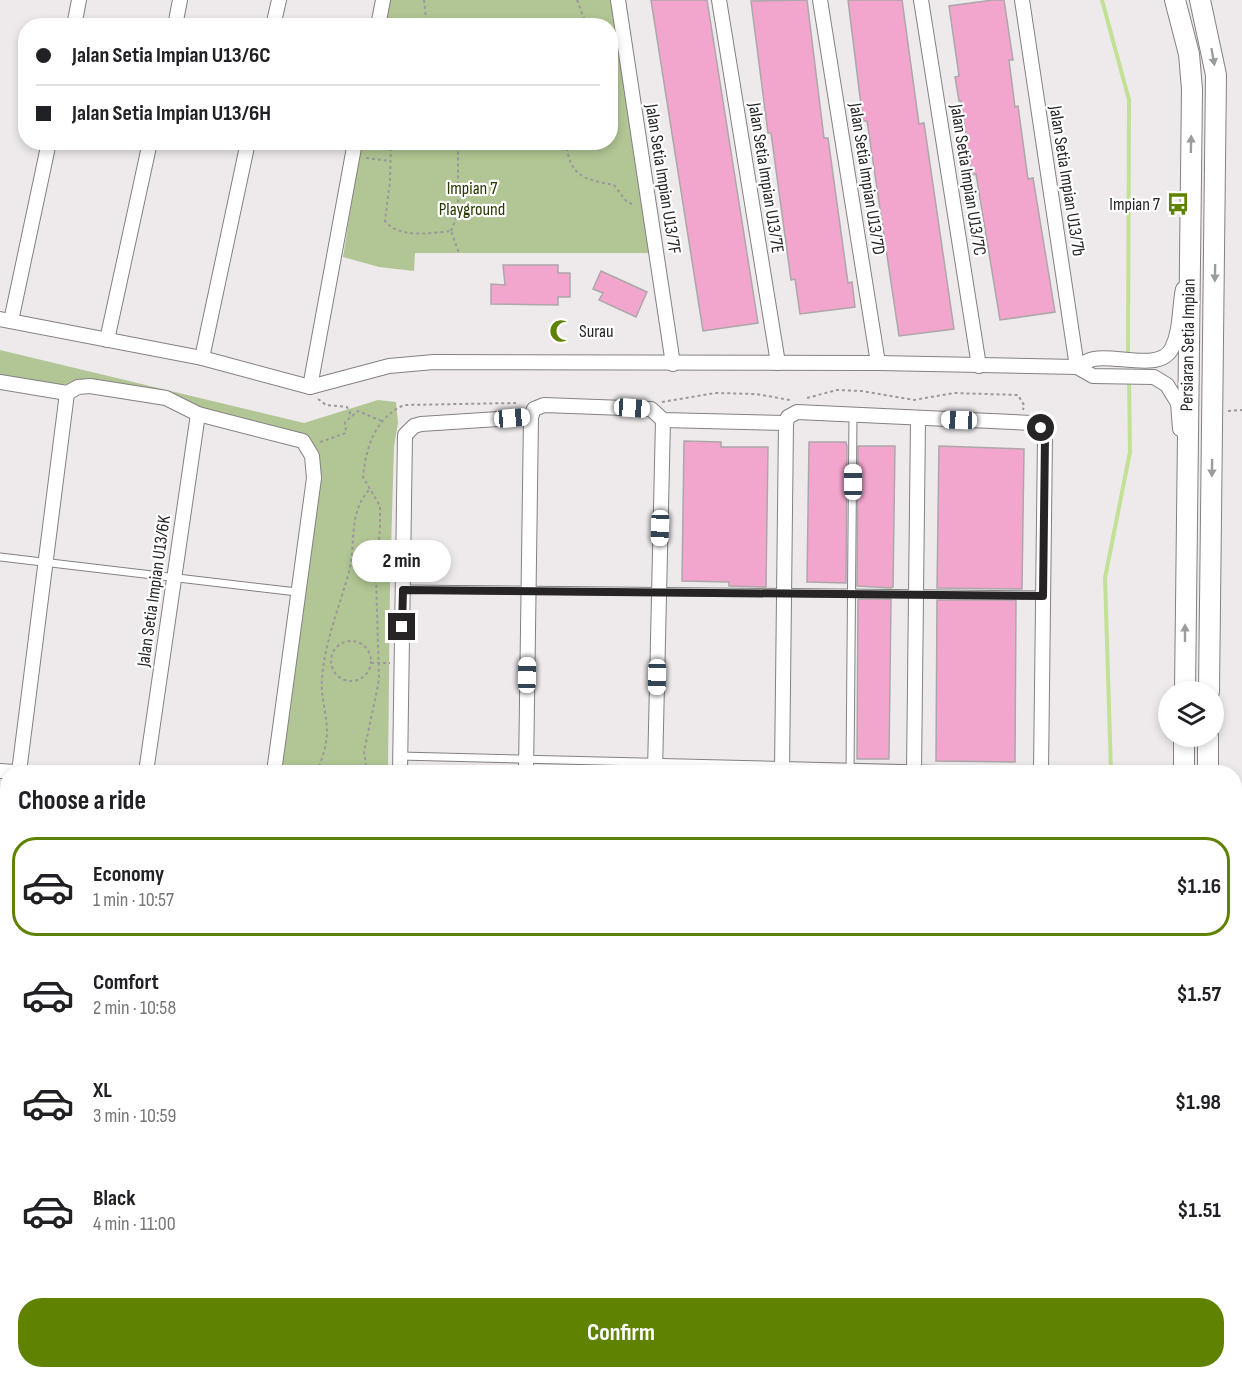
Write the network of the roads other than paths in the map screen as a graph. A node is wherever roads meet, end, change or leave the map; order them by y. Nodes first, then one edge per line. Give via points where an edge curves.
1 (79, 0) edge
2 (180, 0) edge
3 (279, 0) edge
4 (383, 0) edge
5 (618, 0) edge
6 (719, 0) edge
7 (820, 0) edge
8 (921, 0) edge
9 (1022, 0) edge
10 (1200, 0) edge
11 (1177, 6) edge
12 (76, 18) edge
13 (177, 18) edge
14 (275, 18) edge
15 (380, 18) edge
16 (1217, 143) junction
17 (47, 150) edge
18 (148, 150) edge
19 (246, 150) edge
20 (354, 150) edge
21 (1190, 242) junction
22 (1190, 264) junction
23 (5, 320) edge
24 (107, 339) junction
25 (202, 358) junction
26 (673, 363) junction
27 (778, 363) junction
28 (878, 363) junction
29 (979, 366) junction
30 (1077, 367) junction
31 (0, 382) edge
32 (310, 387) junction
33 (67, 393) junction
34 (198, 414) junction
35 (853, 415) junction
36 (531, 417) junction
37 (918, 419) junction
38 (663, 420) junction
39 (786, 423) junction
40 (1185, 482) junction
41 (0, 557) edge
42 (44, 562) junction
43 (174, 578) junction
44 (403, 590) junction
45 (529, 591) junction
46 (297, 592) junction
47 (658, 592) junction
48 (785, 593) junction
49 (851, 594) junction
50 (916, 594) junction
51 (1043, 596) junction
52 (1185, 681) edge
53 (1209, 681) edge
54 (1184, 747) edge
55 (1208, 747) edge
56 (400, 756) junction
57 (18, 765) edge
58 (147, 765) edge
59 (275, 765) edge
60 (400, 765) edge
61 (513, 765) edge
62 (526, 765) edge
63 (655, 765) edge
64 (782, 765) edge
65 (850, 765) edge
66 (914, 765) edge
67 (1041, 765) edge
68 (1184, 765) edge
69 (1208, 765) edge

1 - 12 street
2 - 13 street
3 - 14 street
4 - 15 street
5 - 26 street, Jalan Setia Impian U13/7F
6 - 27 street, Jalan Setia Impian U13/7E
7 - 28 street, Jalan Setia Impian U13/7D
8 - 29 street, Jalan Setia Impian U13/7C
9 - 30 street, Jalan Setia Impian U13/7b
10 -> 16 street, Persiaran Setia Impian via 1216,75
21 -> 11 street, Persiaran Setia Impian via 1192,89 1189,54
16 - 21 street via 1204,174 1202,250 1198,253
16 -> 53 street, Persiaran Setia Impian
17 - 23 street
18 - 24 street
19 - 25 street
20 - 32 street
21 - 22 street, Persiaran Setia Impian
22 - 30 street via 1179,307 1178,332 1172,350 1164,358 1095,359
22 - 40 street, Persiaran Setia Impian
23 - 24 street
24 - 25 street
25 - 32 street
26 - 27 street
26 - 32 street via 434,362 389,366
27 - 28 street
28 - 29 street
29 - 30 street
30 - 40 street via 1094,376 1154,377 1167,385 1178,403
31 - 33 street
33 - 34 street via 90,386 166,398
33 - 42 street
34 - 43 street, Jalan Setia Impian U13/6K
34 - 46 street via 303,441 309,448 314,478
35 - 37 street
35 - 39 street via 796,412
35 - 49 lane
36 - 38 street via 534,409 544,405 613,406 651,409
36 - 44 street via 414,426 408,430 403,442
36 - 45 street
37 - 50 street
37 - 51 street via 1021,422 1041,428 1045,437
38 - 39 street
38 - 47 street
39 - 48 street
52 -> 40 street, Persiaran Setia Impian
41 - 42 lane
42 - 43 lane
42 - 57 street
43 - 46 lane
43 - 58 street, Jalan Setia Impian U13/6K
44 - 45 lane
44 - 56 street
45 - 47 lane
45 - 62 street
46 - 59 street
47 - 48 lane
47 - 63 street
48 - 49 lane
48 - 64 street
49 - 50 lane
49 - 65 lane
50 - 51 lane
50 - 66 street
51 - 67 street
54 - 68 street
55 - 69 street
56 - 60 street
56 - 61 lane

